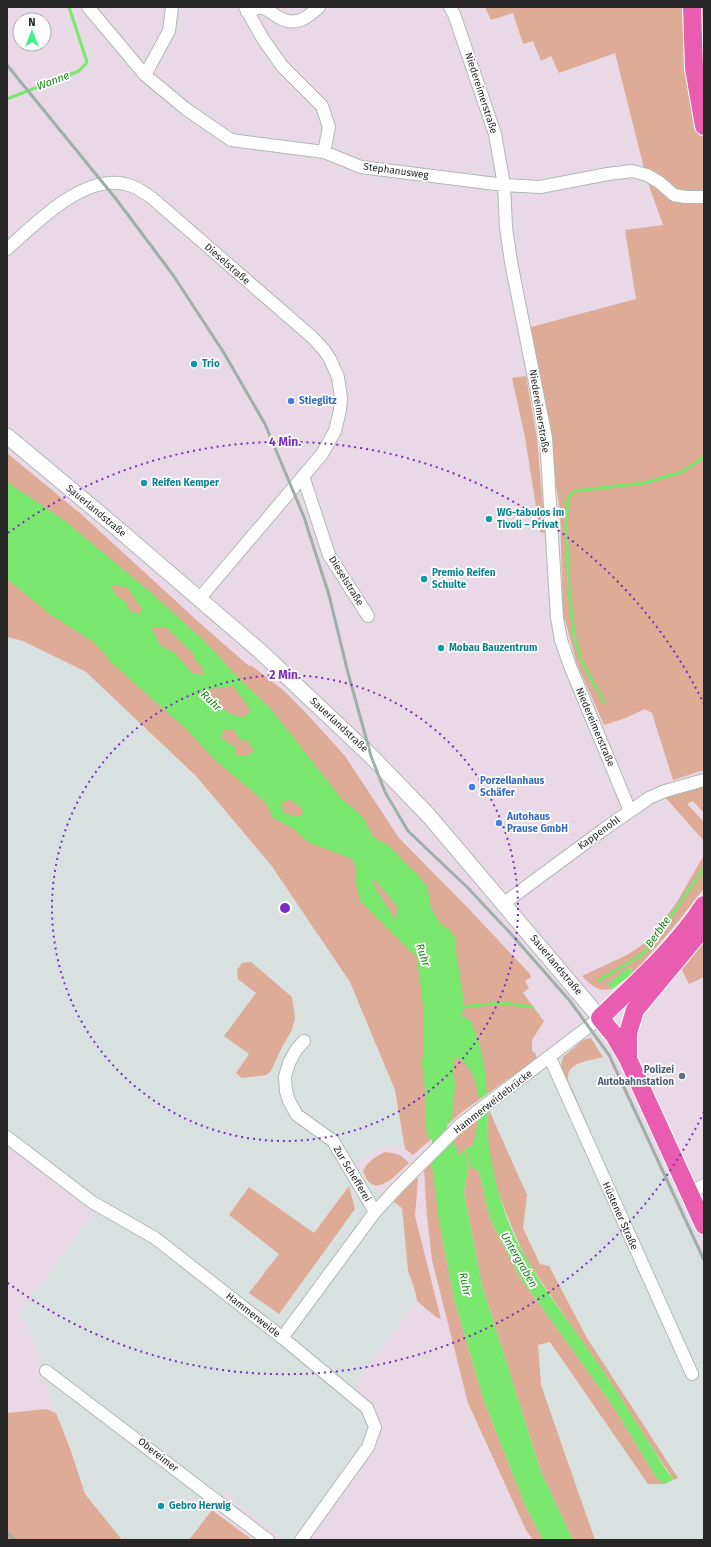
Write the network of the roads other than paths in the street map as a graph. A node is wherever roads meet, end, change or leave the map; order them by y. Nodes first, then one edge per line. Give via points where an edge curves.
1 (88, 7) edge
2 (172, 7) edge
3 (319, 7) edge
4 (450, 7) edge
5 (692, 7) edge
6 (246, 10) edge
7 (146, 75) junction
8 (704, 126) edge
9 (324, 152) junction
10 (504, 185) junction
11 (704, 197) edge
12 (7, 249) edge
13 (7, 436) edge
14 (303, 476) junction
15 (199, 599) junction
16 (368, 616) dead end
17 (704, 780) edge
18 (630, 811) junction
19 (504, 904) junction
20 (704, 905) edge
21 (704, 927) edge
22 (635, 1010) junction
23 (600, 1018) junction
24 (304, 1041) dead end
25 (550, 1058) junction
26 (628, 1059) junction
27 (7, 1136) edge
28 (398, 1187) joint
29 (697, 1190) edge
30 (375, 1212) junction
31 (704, 1225) edge
32 (282, 1338) junction
33 (46, 1371) dead end
34 (692, 1374) dead end
35 (268, 1540) edge
36 (301, 1540) edge

1 - 7 street, Stephanusweg
2 - 7 street via 169,31
3 - 6 street via 307,18 291,22 261,7
4 - 10 street, Niedereimerstraße via 495,134
5 - 8 main road via 694,68
6 - 9 street via 282,66 322,106 329,127
7 - 9 street, Stephanusweg via 186,109 231,140
9 - 10 street, Stephanusweg via 361,167
10 - 11 street, Stephanusweg via 540,188 632,171 660,182 674,195
10 - 18 street, Niedereimerstraße via 511,262 546,438 557,618 561,640
12 - 14 street, Dieselstraße via 49,212 86,189 118,183 138,189 152,198 312,337 330,359 340,387 338,420 322,454
13 - 15 street, Sauerlandstraße
14 - 15 street, Dieselstraße
14 - 16 street, Dieselstraße via 329,555
15 - 19 street, Sauerlandstraße via 261,652 392,776
17 - 18 street, Kappenohl via 658,793
18 - 19 street, Kappenohl
19 - 23 street, Sauerlandstraße
20 - 23 main road via 692,923 650,970
21 - 22 main road
22 - 23 main road via 618,1017
22 - 26 main road via 628,1033
23 - 25 street
23 - 26 main road
24 - 30 street, Zur Schefferei via 288,1063 285,1077 289,1101 297,1115 333,1141
25 - 28 street, Hammerweidebrücke via 461,1124
25 - 34 street, Hüstener Straße
26 - 29 main road
27 - 32 street, Hammerweide via 92,1202 155,1238
28 - 30 street, Zur Schefferei
29 - 31 main road
30 - 32 street, Zur Schefferei
32 - 36 street, Hammerweide via 367,1408 374,1427 368,1447
33 - 35 street, Obereimer

